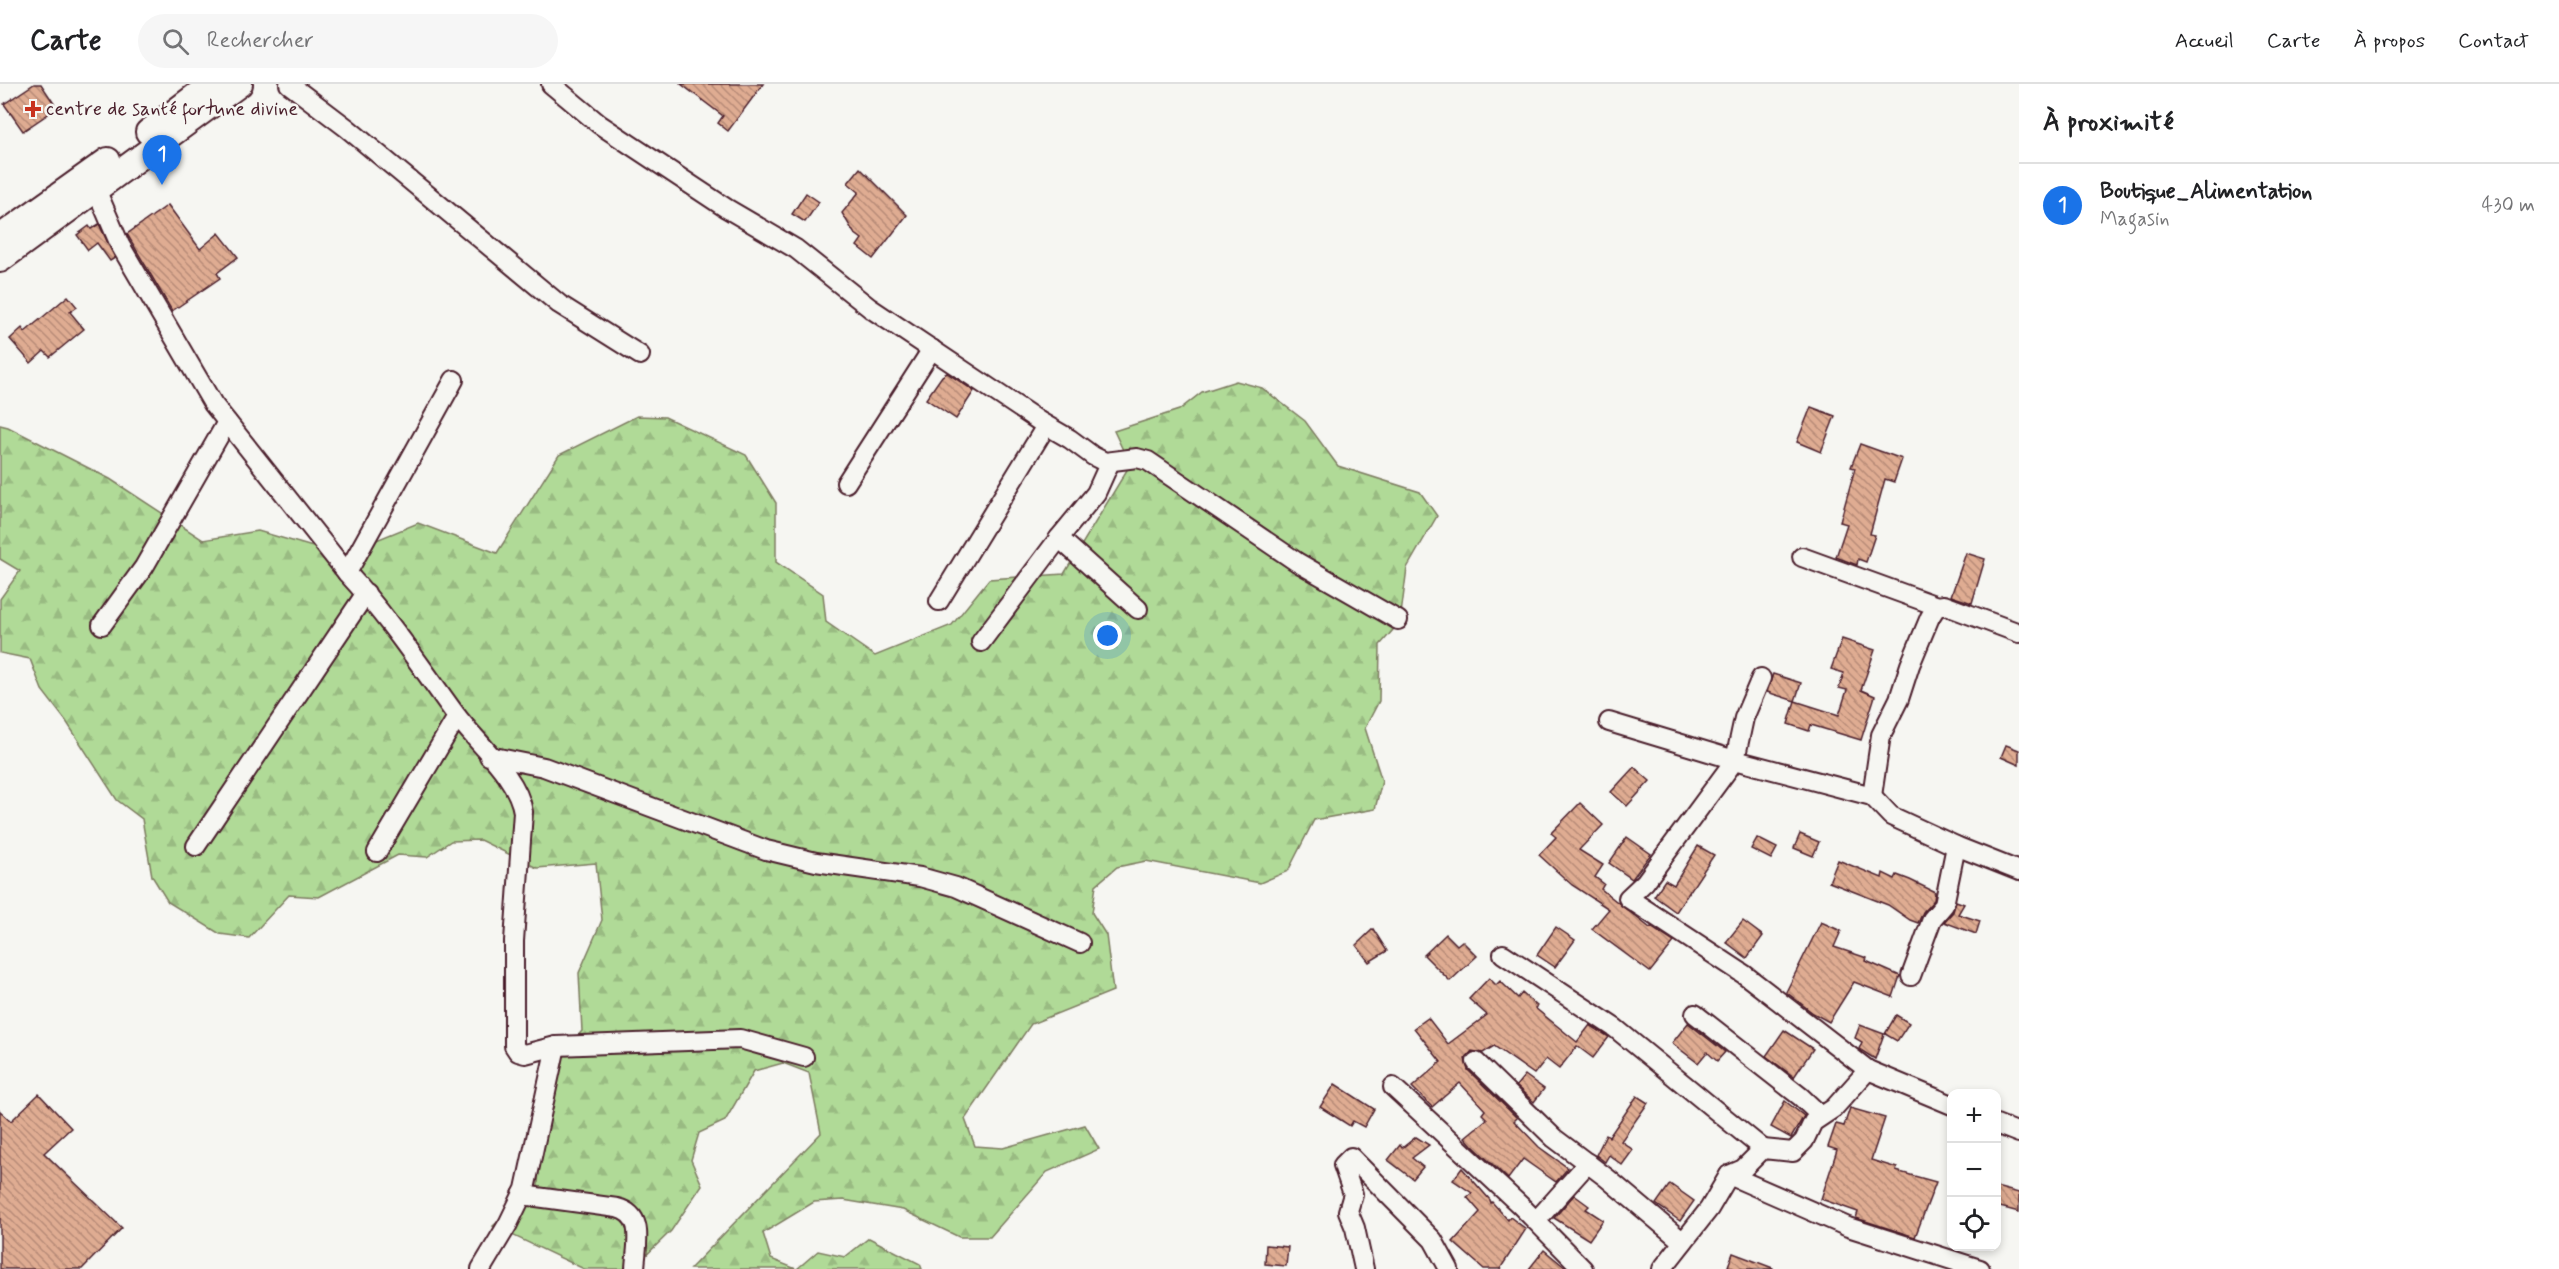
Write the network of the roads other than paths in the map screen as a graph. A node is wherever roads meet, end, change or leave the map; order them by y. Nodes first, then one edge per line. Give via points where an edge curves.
1 (240, 84) edge
2 (290, 84) edge
3 (551, 84) edge
4 (198, 88) edge
5 (96, 189) junction
6 (0, 237) edge
7 (0, 260) edge
8 (932, 349) junction
9 (640, 355) dead end
10 (454, 380) dead end
11 (227, 422) junction
12 (1046, 426) junction
13 (1110, 462) junction
14 (846, 483) dead end
15 (1059, 538) junction
16 (1802, 557) dead end
17 (347, 573) junction
18 (366, 593) junction
19 (939, 601) dead end
20 (1937, 606) junction
21 (1138, 609) dead end
22 (1398, 620) dead end
23 (102, 625) dead end
24 (2019, 633) edge
25 (981, 642) dead end
26 (1761, 678) dead end
27 (457, 717) junction
28 (1609, 722) dead end
29 (489, 756) junction
30 (1735, 760) junction
31 (1872, 796) junction
32 (196, 846) dead end
33 (1956, 846) junction
34 (377, 852) dead end
35 (2019, 871) edge
36 (1080, 943) dead end
37 (1503, 954) dead end
38 (1911, 976) dead end
39 (1695, 1014) dead end
40 (556, 1046) junction
41 (804, 1057) dead end
42 (1476, 1062) dead end
43 (1868, 1070) junction
44 (1393, 1088) dead end
45 (1947, 1103) edge
46 (1820, 1115) junction
47 (2001, 1126) edge
48 (2019, 1133) edge
49 (1763, 1149) junction
50 (1588, 1163) junction
51 (1729, 1175) junction
52 (522, 1195) junction
53 (1536, 1221) junction
54 (1683, 1242) junction
55 (481, 1269) edge
56 (635, 1269) edge
57 (1364, 1269) edge
58 (1449, 1269) edge
59 (1583, 1269) edge
60 (1662, 1269) edge
61 (1980, 1269) edge

1 - 5 main road
2 - 9 street via 559,304
3 - 8 street via 599,124 796,249 870,308
4 - 6 main road via 165,120
5 - 7 main road
5 - 11 street via 120,245
8 - 12 street
8 - 14 street
10 - 17 street
11 - 17 street
11 - 23 street via 144,567
12 - 13 street via 1100,460
12 - 19 street
13 - 15 street via 1096,493
13 - 22 street via 1137,458 1148,461 1297,562
15 - 21 street
15 - 25 street
16 - 20 street
17 - 18 street
18 - 27 street
18 - 32 street
20 - 24 street via 1944,605
20 - 31 street via 1881,735
26 - 30 street via 1744,718
27 - 29 street
27 - 34 street
28 - 30 street
29 - 36 street via 544,767 766,850 956,886
29 - 40 street via 513,785 523,812 514,941 514,1046 525,1054
30 - 31 street
30 - 43 street via 1646,882 1628,898 1745,975
31 - 33 street via 1891,816
33 - 35 street
33 - 38 street via 1944,905 1932,919
37 - 49 street via 1616,1028
39 - 46 street
40 - 41 street via 740,1039
40 - 52 street
42 - 50 street via 1554,1138
43 - 45 street
43 - 46 street via 1834,1108
44 - 53 street
46 - 49 street via 1793,1152
47 - 48 street
49 - 51 street via 1743,1169
50 - 53 street
50 - 54 street
51 - 54 street via 1710,1209
51 - 61 street via 1848,1227
52 - 55 street
52 - 56 street via 629,1212 635,1217 636,1226
53 - 59 street
54 - 60 street
57 - 58 street via 1347,1211 1353,1194 1343,1165 1351,1157 1433,1240

